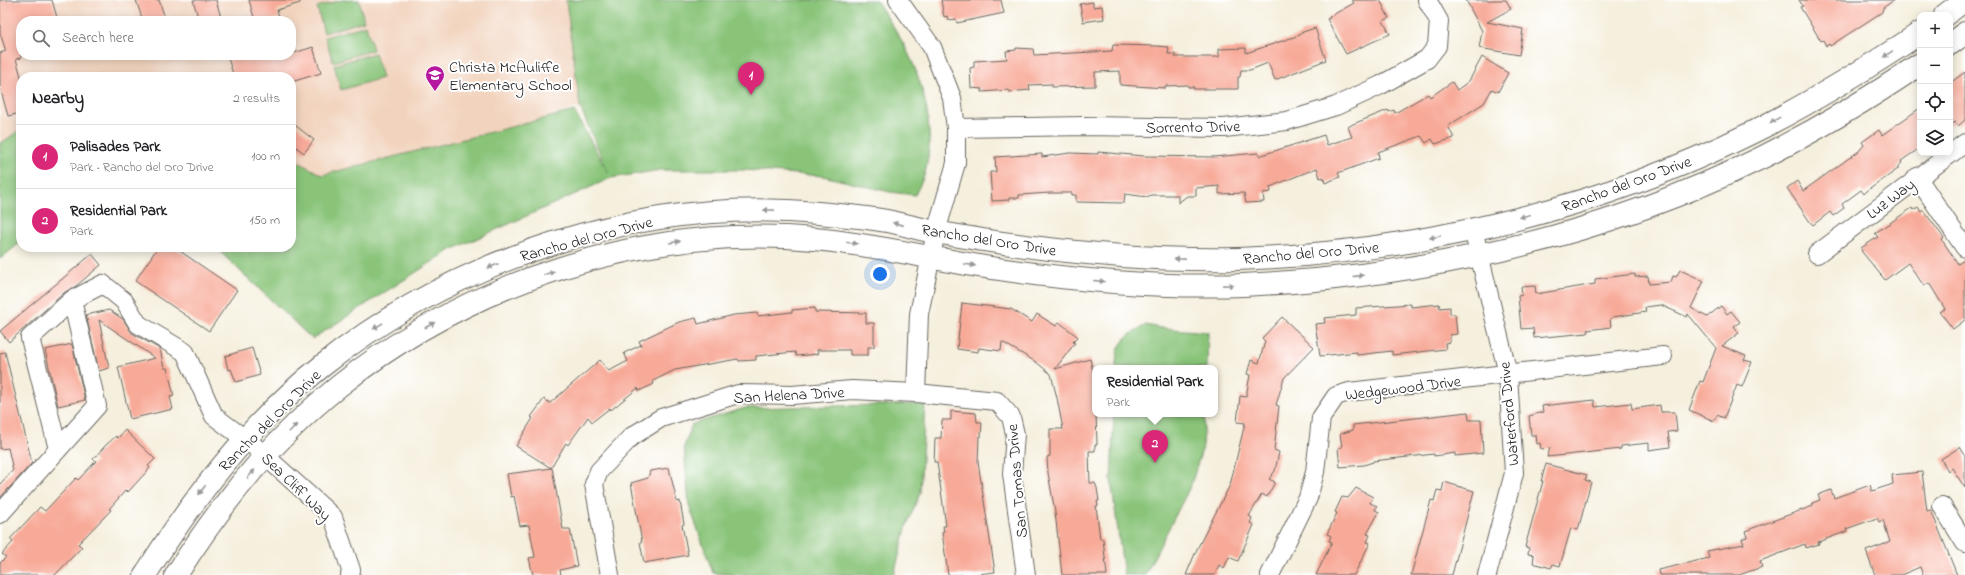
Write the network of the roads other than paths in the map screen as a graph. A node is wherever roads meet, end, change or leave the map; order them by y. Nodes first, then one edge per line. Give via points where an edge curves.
1 (898, 0) edge
2 (1427, 0) edge
3 (1965, 0) edge
4 (1949, 12) edge
5 (1965, 33) edge
6 (1917, 35) edge
7 (1953, 42) edge
8 (1917, 66) edge
9 (956, 128) junction
10 (1965, 143) edge
11 (1917, 177) junction
12 (1473, 229) junction
13 (936, 232) junction
14 (1965, 248) edge
15 (1817, 254) dead end
16 (1479, 255) junction
17 (931, 258) junction
18 (72, 300) junction
19 (1663, 356) dead end
20 (1508, 374) junction
21 (916, 393) junction
22 (246, 439) junction
23 (58, 449) junction
24 (266, 456) junction
25 (1942, 506) dead end
26 (0, 514) edge
27 (1965, 543) edge
28 (145, 575) edge
29 (176, 575) edge
30 (350, 575) edge
31 (610, 575) edge
32 (1026, 575) edge
33 (1270, 575) edge
34 (1487, 575) edge

1 - 9 street via 932,47 952,98
2 - 9 street, Sorrento Drive via 1439,21 1438,46 1427,59 1336,106 1287,121 1224,128
3 - 4 main road
5 - 7 main road
6 -> 12 main road, Rancho del Oro Drive via 1817,97 1752,133 1702,156 1577,202
8 - 16 main road, Rancho del Oro Drive via 1830,120 1764,156 1712,180 1584,227
9 - 13 street via 956,163
10 - 11 street, Luz Way
11 - 14 street
11 - 15 street, Luz Way
12 -> 13 main road, Rancho del Oro Drive via 1407,243 1325,253 1240,259 1180,259 1067,252
12 - 16 street, Waterford Drive
13 - 17 street
13 -> 22 main road, Rancho del Oro Drive via 886,221 767,210 676,215 618,225 558,242 464,277 417,302 320,367
17 -> 16 main road, Rancho del Oro Drive via 1065,278 1180,286 1242,285 1367,275 1412,269
16 - 20 street, Waterford Drive
17 - 21 street via 919,314
24 -> 17 main road, Rancho del Oro Drive via 337,388 379,357 476,301 566,267 624,251 679,241 767,236 882,247
18 - 22 street, Sea Cliff Way via 103,284 124,302 138,324 185,352 214,416
18 - 23 street via 97,406
18 - 23 street via 30,338
19 - 20 street, Wedgewood Drive
20 - 33 street, Wedgewood Drive via 1349,392 1336,396 1321,418 1315,472 1308,498
20 - 34 street, Waterford Drive via 1514,473
21 - 31 street, San Helena Drive via 852,390 792,395 738,394 661,418 632,437 599,471 594,484
21 - 32 street, San Tomas Drive via 997,401 1011,417 1015,434 1012,474
22 - 24 street, Sea Cliff Way
22 -> 28 main road, Rancho del Oro Drive via 179,521
23 - 26 street
29 -> 24 main road, Rancho del Oro Drive via 228,500
24 - 30 street, Sea Cliff Way via 333,517 351,570
25 - 27 street

